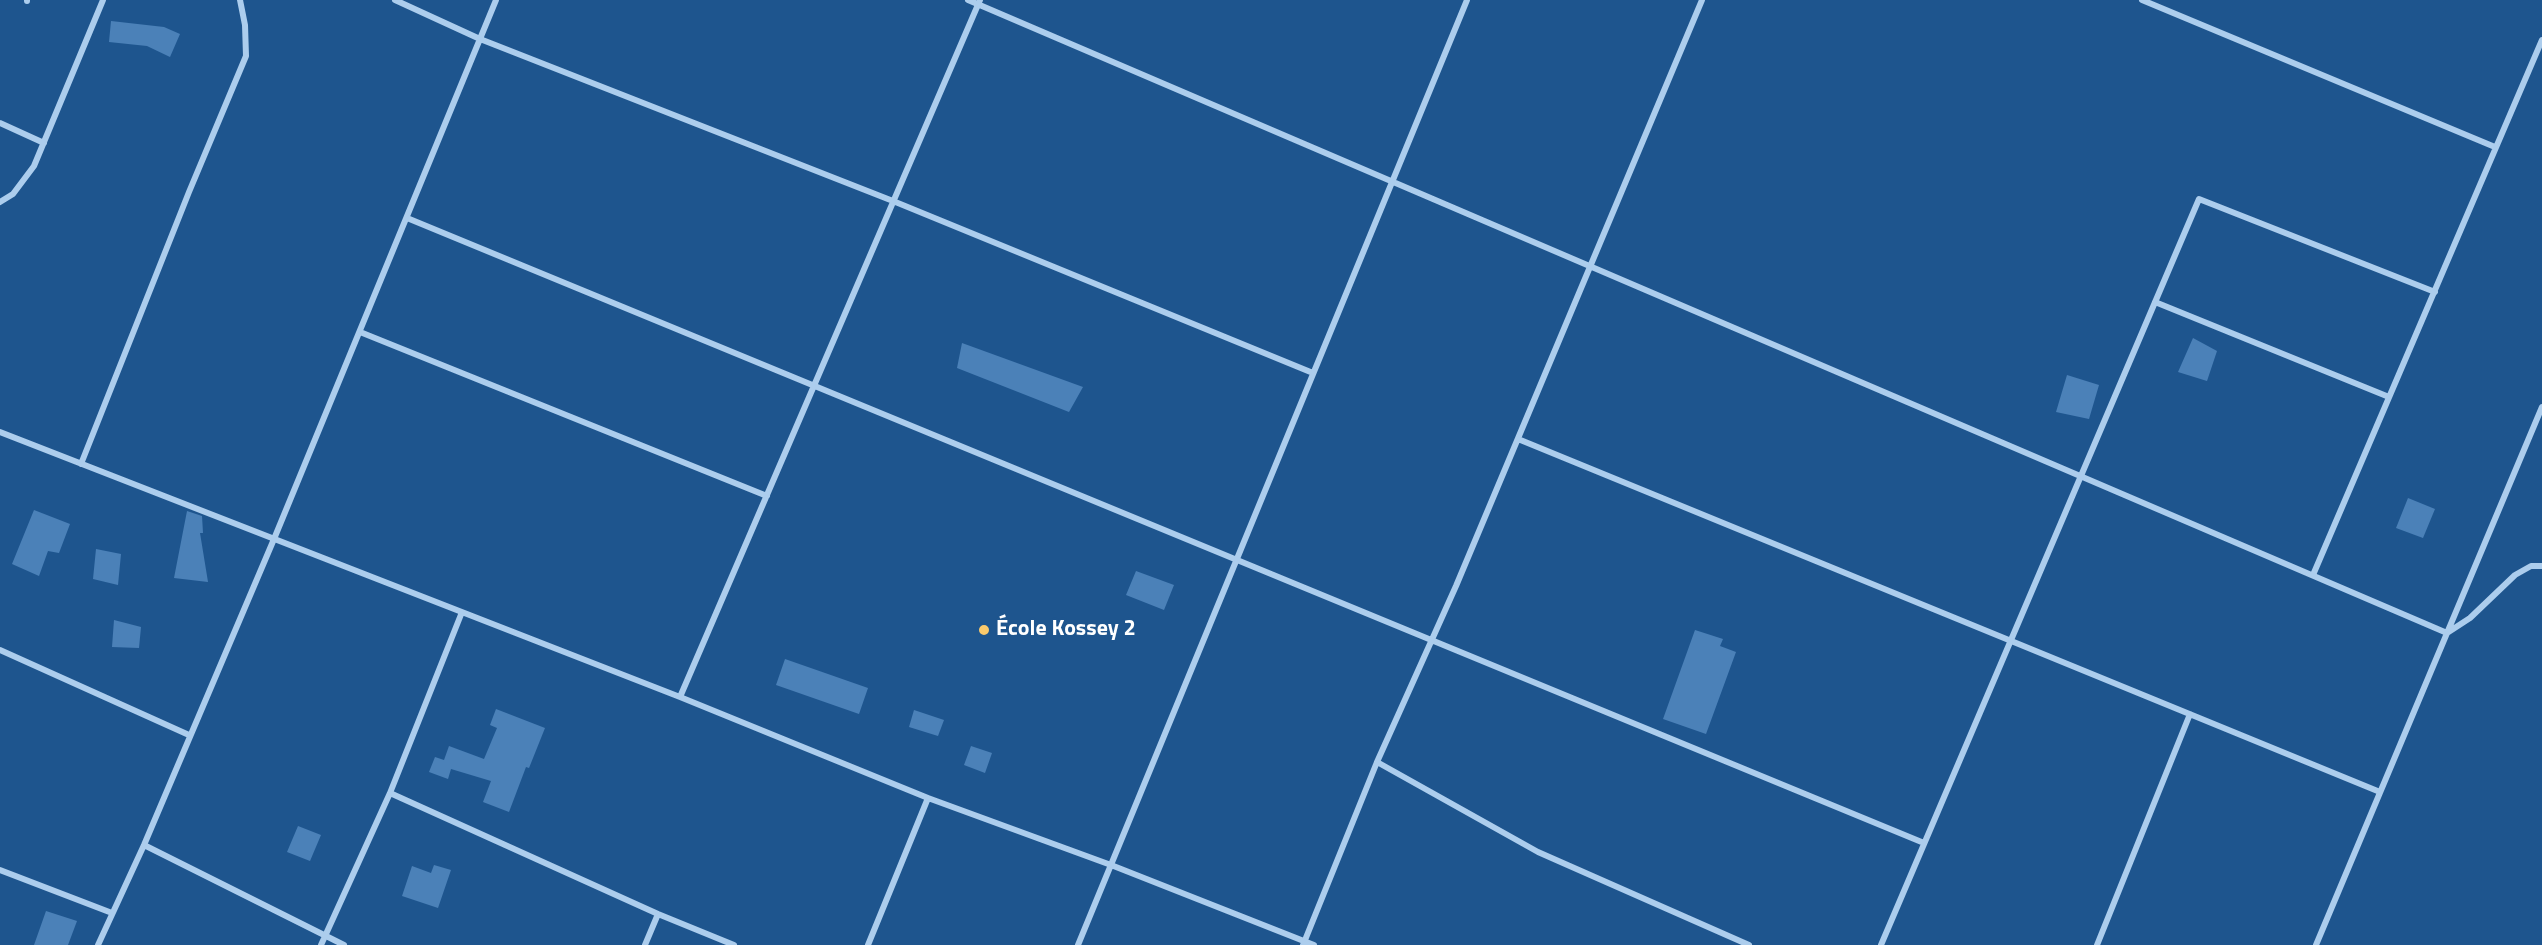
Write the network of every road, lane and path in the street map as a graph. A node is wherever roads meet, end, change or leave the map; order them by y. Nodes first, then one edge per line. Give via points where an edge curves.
1 (104, 0) edge
2 (240, 0) edge
3 (395, 0) edge
4 (496, 0) edge
5 (968, 0) edge
6 (1467, 0) edge
7 (1702, 0) edge
8 (2142, 0) edge
9 (979, 2) edge
10 (480, 39) junction
11 (2542, 40) edge
12 (0, 123) edge
13 (44, 143) junction
14 (2495, 147) junction
15 (1392, 183) junction
16 (893, 201) junction
17 (0, 202) edge
18 (407, 218) junction
19 (1590, 268) junction
20 (2435, 292) junction
21 (2155, 302) junction
22 (360, 332) junction
23 (1313, 373) junction
24 (814, 386) junction
25 (2389, 398) junction
26 (2542, 408) edge
27 (0, 432) edge
28 (1518, 439) junction
29 (81, 464) junction
30 (2081, 477) junction
31 (767, 496) junction
32 (274, 539) junction
33 (1236, 560) junction
34 (2542, 566) edge
35 (2313, 575) junction
36 (462, 612) junction
37 (2447, 633) junction
38 (1433, 640) junction
39 (2011, 641) junction
40 (0, 650) edge
41 (680, 697) junction
42 (2190, 714) junction
43 (189, 735) junction
44 (1377, 762) junction
45 (2380, 792) junction
46 (390, 793) junction
47 (928, 798) junction
48 (1924, 843) junction
49 (144, 845) junction
50 (1111, 865) junction
51 (0, 870) edge
52 (112, 913) junction
53 (658, 914) junction
54 (325, 936) junction
55 (1304, 943) edge
56 (98, 945) edge
57 (321, 945) edge
58 (344, 945) edge
59 (645, 945) edge
60 (734, 945) edge
61 (868, 945) edge
62 (1078, 945) edge
63 (1314, 945) edge
64 (1749, 945) edge
65 (1881, 945) edge
66 (2097, 945) edge
67 (2316, 945) edge

1 - 13 street
2 - 29 street via 246,56
3 - 10 street
4 - 10 street
5 - 9 street
6 - 15 street
7 - 19 street
8 - 14 street
9 - 15 street
9 - 16 street
10 - 16 street
10 - 18 street
11 - 14 street
12 - 13 street
13 - 17 street via 34,166 13,194
14 - 20 street
15 - 19 street
15 - 23 street
16 - 23 street
16 - 24 street
18 - 22 street
18 - 24 street
19 - 28 street
19 - 30 street
20 - 21 street via 2199,199
20 - 25 street
21 - 25 street
21 - 30 street
22 - 31 street
22 - 32 street
23 - 33 street
24 - 31 street
24 - 33 street
25 - 35 street
26 - 37 street
27 - 29 street
28 - 38 street
28 - 39 street
29 - 32 street
30 - 35 street
30 - 39 street
31 - 41 street
32 - 36 street
32 - 43 street
33 - 38 street
33 - 50 street
34 - 37 street via 2531,566 2515,575 2470,618
35 - 37 street
36 - 41 street
36 - 46 street
37 - 45 street
38 - 44 street
38 - 48 street
39 - 42 street
39 - 48 street
40 - 43 street
41 - 47 street
42 - 45 street
42 - 66 street
43 - 49 street
44 - 55 street
44 - 64 street via 1538,852
45 - 67 street
46 - 53 street
46 - 54 street
47 - 50 street
47 - 61 street
48 - 65 street
49 - 52 street
49 - 54 street
50 - 55 street
50 - 62 street
51 - 52 street
52 - 56 street
53 - 59 street
53 - 60 street
54 - 57 street
54 - 58 street
55 - 63 street

